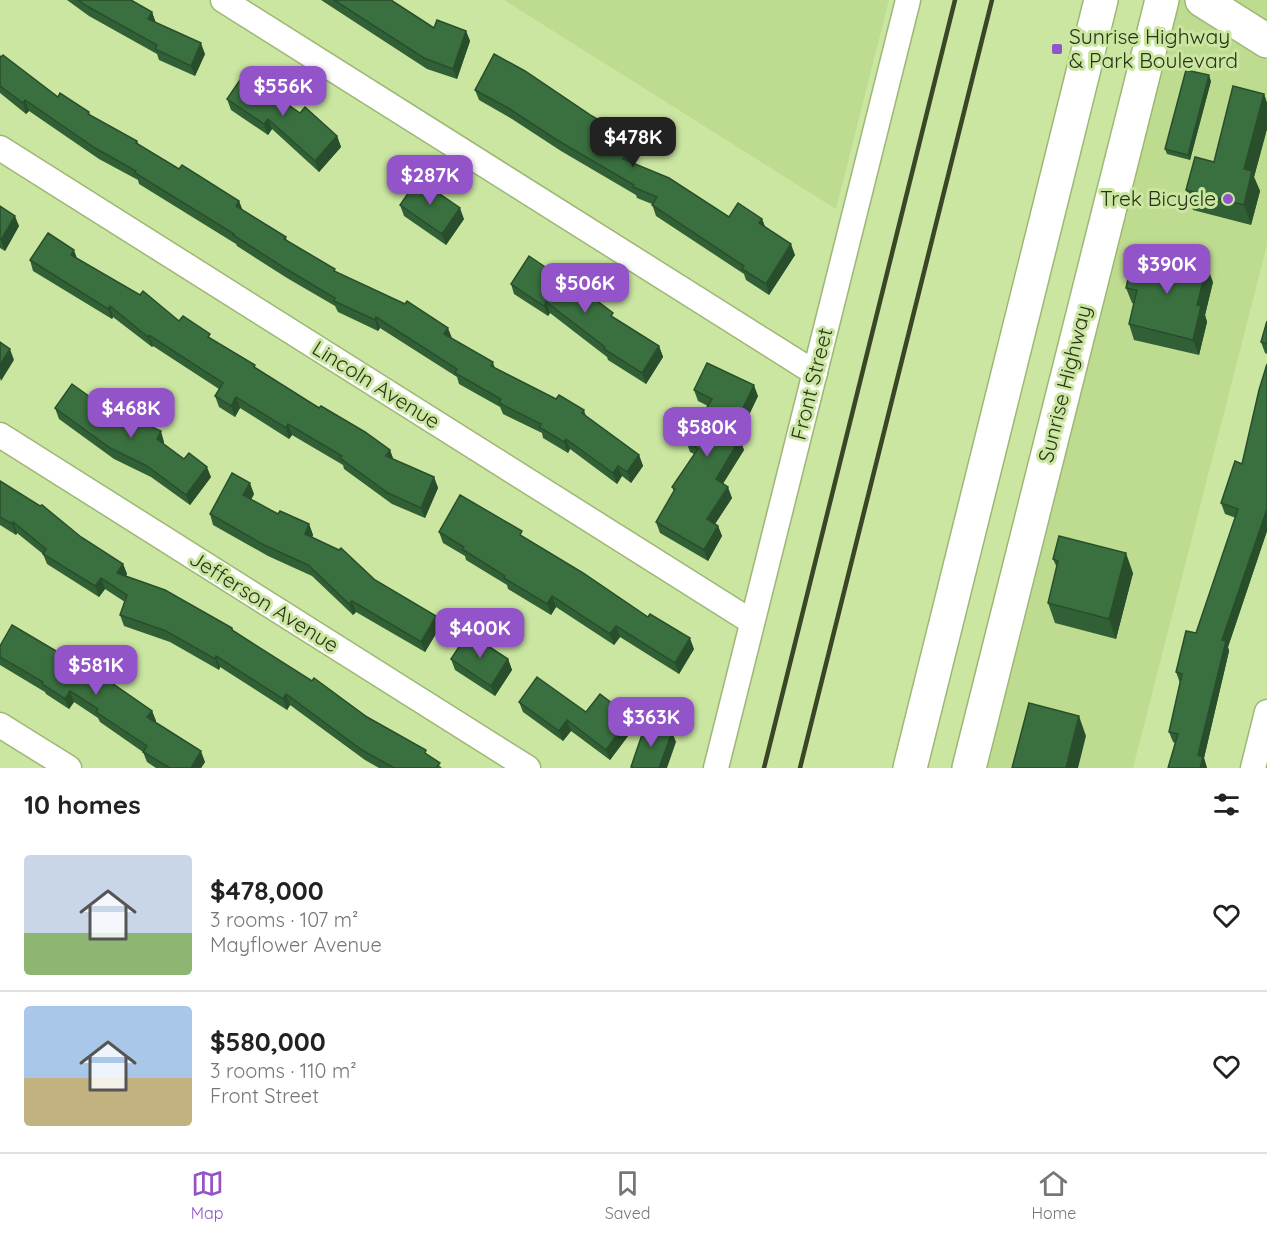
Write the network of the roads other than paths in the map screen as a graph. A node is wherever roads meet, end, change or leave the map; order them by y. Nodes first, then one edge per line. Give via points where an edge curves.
1 (223, 0) edge
2 (908, 0) edge
3 (1101, 0) edge
4 (1162, 0) edge
5 (1202, 0) edge
6 (1267, 41) edge
7 (0, 148) edge
8 (815, 373) junction
9 (0, 435) edge
10 (752, 622) junction
11 (1267, 712) edge
12 (0, 725) edge
13 (69, 768) edge
14 (528, 768) edge
15 (716, 768) edge
16 (910, 768) edge
17 (969, 768) edge
18 (1253, 768) edge

1 - 8 street
2 - 8 street, Front Street
3 - 16 main road
4 - 17 main road, Sunrise Highway
5 - 6 main road
7 - 10 street, Lincoln Avenue
8 - 10 street, Front Street
9 - 14 street, Jefferson Avenue
10 - 15 street, Front Street
11 - 18 street
12 - 13 street

